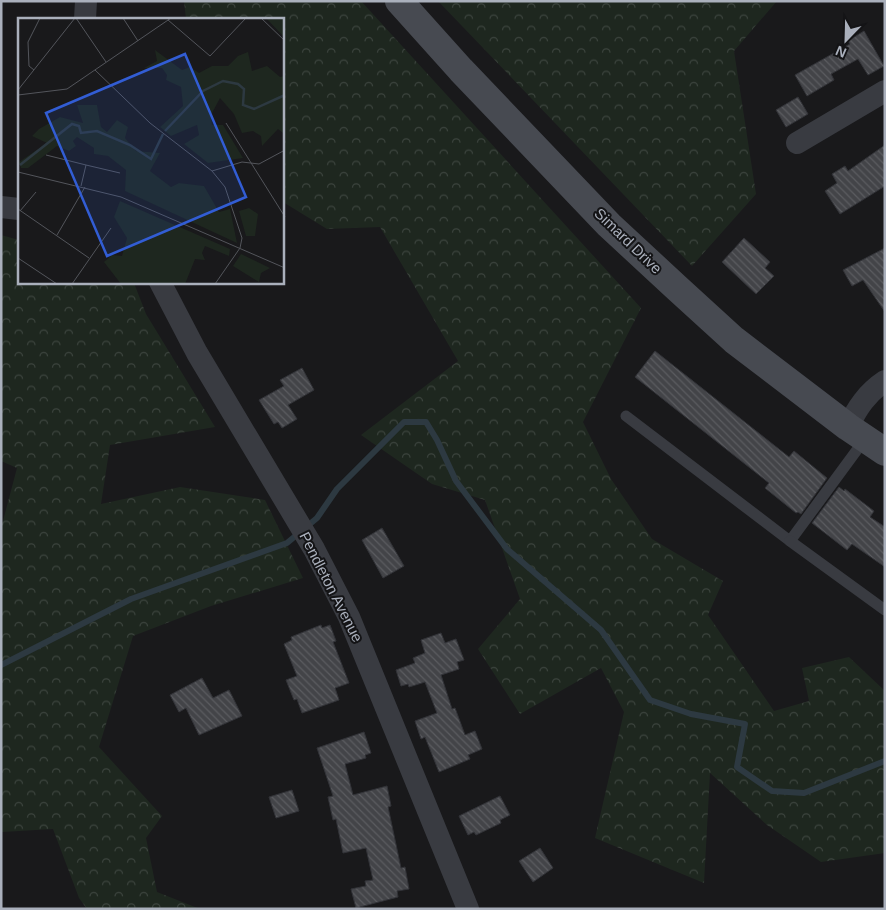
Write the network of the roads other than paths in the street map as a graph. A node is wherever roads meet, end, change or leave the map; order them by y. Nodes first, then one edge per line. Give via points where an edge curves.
1 (86, 1) edge
2 (399, 1) edge
3 (85, 18) edge
4 (885, 90) edge
5 (798, 144) dead end
6 (1, 207) edge
7 (18, 209) edge
8 (161, 284) edge
9 (885, 380) edge
10 (626, 416) dead end
11 (866, 439) edge
12 (790, 541) junction
13 (885, 610) edge
14 (468, 909) edge

1 - 3 street
2 - 11 street, Simard Drive via 609,225 734,340
4 - 5 street
6 - 7 street
8 - 14 street, Pendleton Avenue via 197,353 314,549 349,617
9 - 11 street via 858,406
10 - 12 lane
11 - 12 lane
12 - 13 lane

